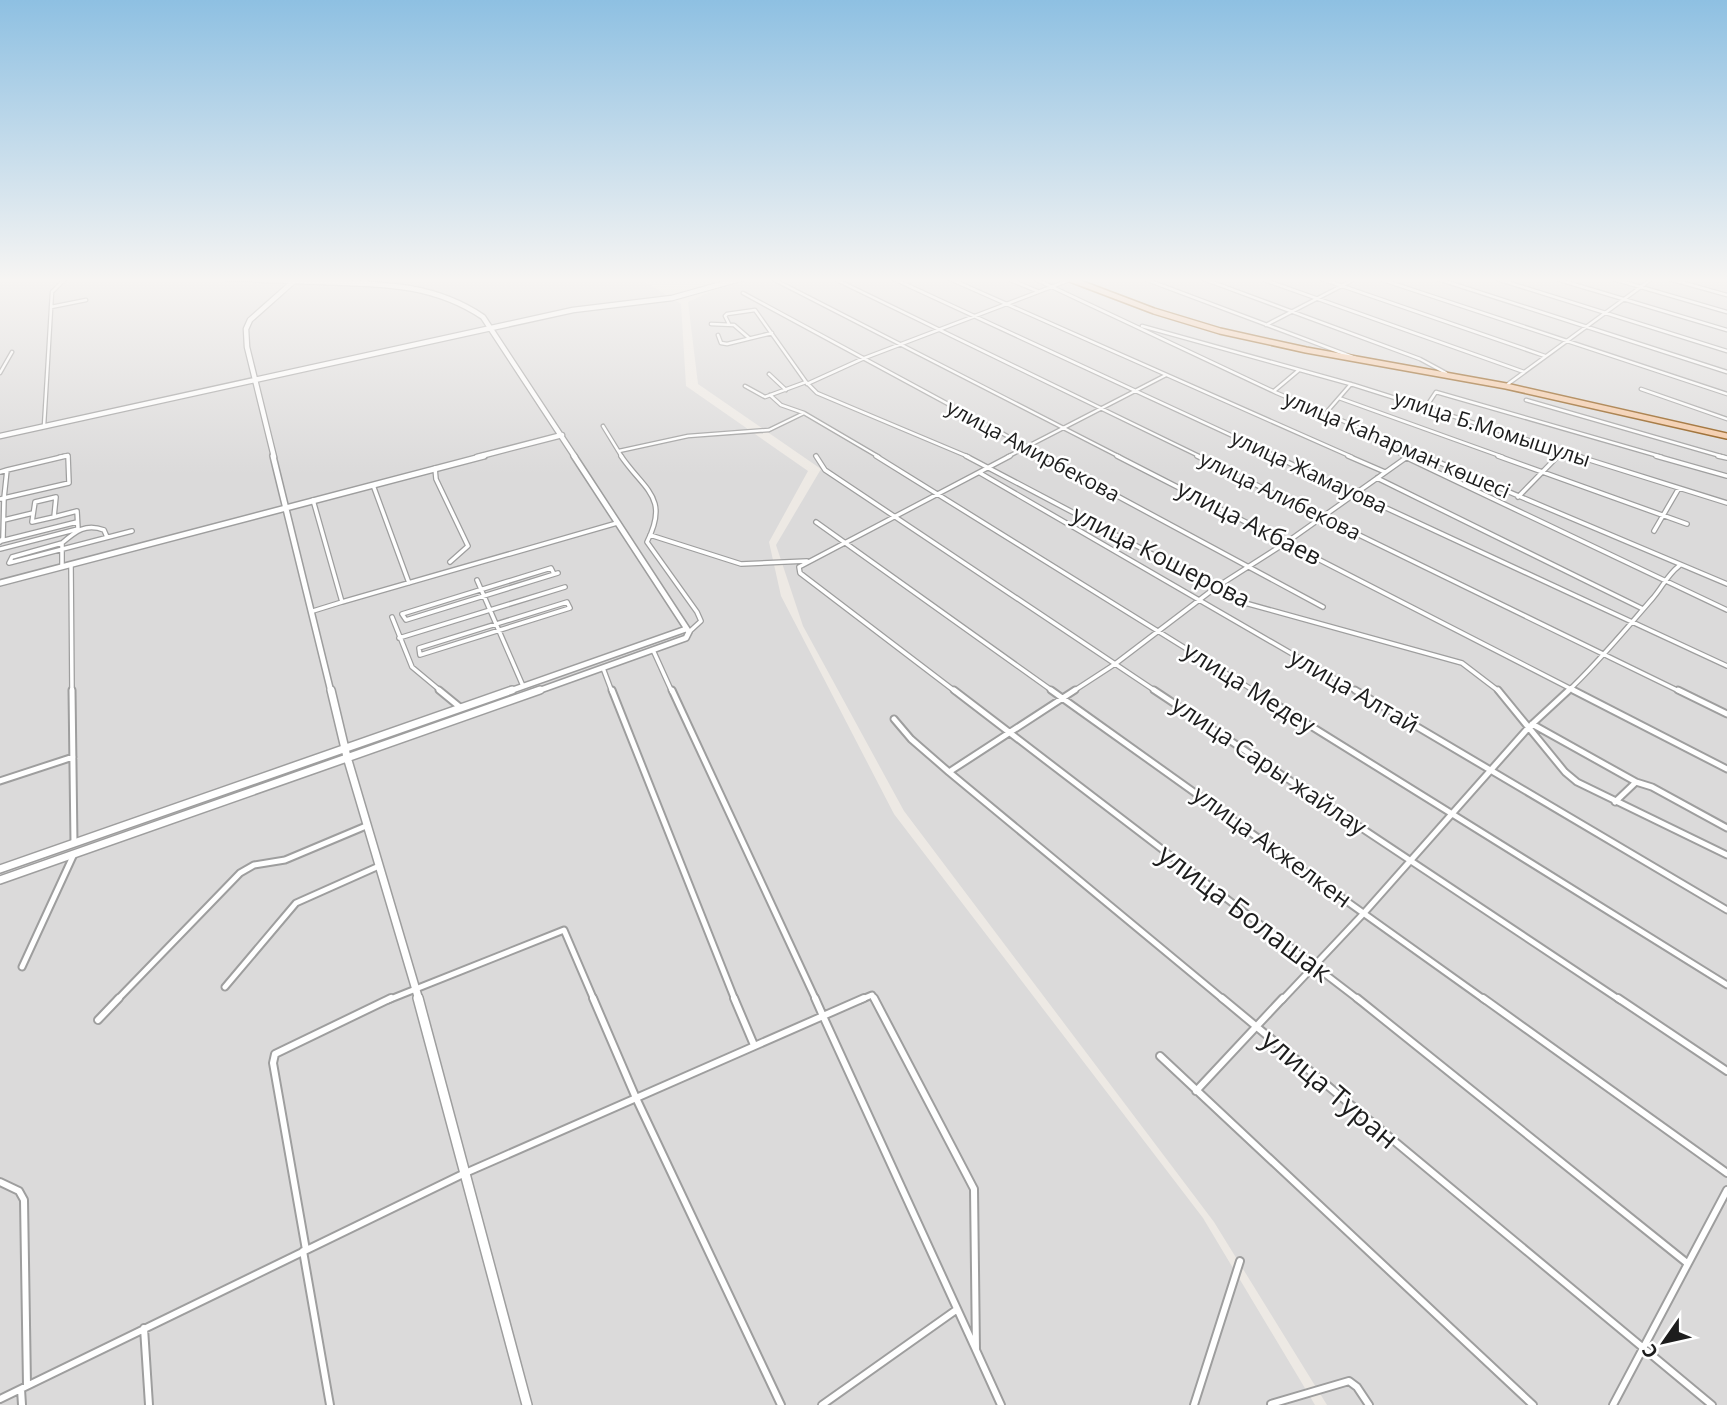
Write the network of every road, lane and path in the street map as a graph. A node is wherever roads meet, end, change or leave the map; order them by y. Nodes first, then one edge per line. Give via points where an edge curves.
1 (49, 344) edge
2 (247, 344) edge
3 (424, 344) edge
4 (501, 344) edge
5 (779, 344) edge
6 (834, 344) edge
7 (900, 344) joint
8 (965, 344) edge
9 (1032, 344) edge
10 (1095, 344) edge
11 (1175, 344) edge
12 (1205, 344) edge
13 (1285, 344) edge
14 (1317, 344) edge
15 (1377, 344) edge
16 (1443, 344) edge
17 (1509, 344) edge
18 (1562, 344) edge
19 (1573, 344) edge
20 (1637, 344) edge
21 (1703, 344) edge
22 (1727, 351) edge
23 (12, 352) dead end
24 (1545, 356) junction
25 (1357, 358) junction
26 (862, 359) junction
27 (1299, 370) junction
28 (1524, 372) junction
29 (1727, 372) edge
30 (0, 373) edge
31 (1446, 373) junction
32 (769, 374) dead end
33 (1166, 375) junction
34 (256, 380) junction
35 (807, 383) junction
36 (1351, 384) junction
37 (1508, 384) junction
38 (745, 386) dead end
39 (1641, 389) dead end
40 (786, 390) junction
41 (1135, 391) junction
42 (1273, 391) junction
43 (1727, 394) edge
44 (770, 395) junction
45 (1339, 398) junction
46 (1526, 400) dead end
47 (1426, 407) junction
48 (1100, 409) junction
49 (804, 413) junction
50 (1325, 414) junction
51 (1727, 419) edge
52 (44, 426) junction
53 (603, 426) dead end
54 (1064, 428) junction
55 (1727, 434) edge
56 (562, 435) junction
57 (0, 436) edge
58 (1383, 439) junction
59 (1026, 448) junction
60 (619, 451) junction
61 (1562, 451) junction
62 (816, 456) dead end
63 (1407, 457) junction
64 (1727, 458) edge
65 (435, 468) junction
66 (990, 468) junction
67 (7, 470) junction
68 (0, 472) edge
69 (1385, 472) junction
70 (1545, 472) junction
71 (980, 474) junction
72 (1727, 475) edge
73 (1377, 478) junction
74 (373, 484) junction
75 (1679, 488) junction
76 (1356, 493) junction
77 (939, 494) junction
78 (1518, 497) junction
79 (2, 499) edge
80 (313, 500) junction
81 (1727, 503) edge
82 (286, 507) junction
83 (33, 513) junction
84 (1663, 515) junction
85 (54, 517) junction
86 (894, 517) junction
87 (1322, 517) junction
88 (4, 520) junction
89 (78, 522) junction
90 (816, 522) dead end
91 (617, 523) junction
92 (1688, 524) dead end
93 (78, 528) junction
94 (132, 531) dead end
95 (1654, 531) dead end
96 (650, 536) junction
97 (107, 538) junction
98 (0, 542) edge
99 (844, 542) junction
100 (1287, 542) junction
101 (62, 543) junction
102 (0, 549) edge
103 (62, 550) junction
104 (450, 562) dead end
105 (808, 562) junction
106 (71, 564) junction
107 (1679, 565) junction
108 (62, 566) junction
109 (1246, 567) junction
110 (477, 580) dead end
111 (1666, 581) junction
112 (0, 583) edge
113 (409, 583) junction
114 (1727, 584) edge
115 (565, 587) dead end
116 (1215, 588) junction
117 (481, 589) junction
118 (484, 596) junction
119 (342, 602) junction
120 (1198, 602) junction
121 (1323, 607) dead end
122 (1643, 609) junction
123 (491, 610) junction
124 (1727, 610) edge
125 (313, 611) junction
126 (392, 617) dead end
127 (1632, 622) junction
128 (496, 623) junction
129 (499, 630) junction
130 (687, 631) junction
131 (1158, 632) junction
132 (399, 638) junction
133 (653, 650) junction
134 (1602, 653) junction
135 (1115, 664) junction
136 (1727, 666) edge
137 (603, 668) junction
138 (523, 687) junction
139 (1571, 688) junction
140 (1064, 697) junction
141 (461, 708) junction
142 (1727, 714) edge
143 (894, 719) dead end
144 (1531, 726) junction
145 (1009, 734) junction
146 (73, 757) junction
147 (347, 757) junction
148 (1491, 769) junction
149 (1727, 769) edge
150 (949, 772) junction
151 (0, 781) edge
152 (1636, 782) junction
153 (1615, 802) junction
154 (1450, 813) junction
155 (366, 826) junction
156 (1727, 828) edge
157 (74, 844) junction
158 (74, 854) junction
159 (1727, 855) edge
160 (1410, 859) junction
161 (379, 866) junction
162 (0, 869) edge
163 (0, 880) edge
164 (1727, 910) edge
165 (1364, 913) junction
166 (1315, 965) junction
167 (22, 967) dead end
168 (1727, 985) edge
169 (225, 987) dead end
170 (415, 987) junction
171 (823, 1016) junction
172 (98, 1020) dead end
173 (1257, 1029) junction
174 (754, 1045) junction
175 (1160, 1056) dead end
176 (1727, 1071) edge
177 (1196, 1091) junction
178 (636, 1098) junction
179 (1727, 1173) edge
180 (463, 1174) junction
181 (0, 1182) edge
182 (1727, 1190) edge
183 (304, 1251) junction
184 (1240, 1261) dead end
185 (1687, 1263) junction
186 (956, 1310) junction
187 (144, 1328) junction
188 (1643, 1348) junction
189 (976, 1351) junction
190 (24, 1387) junction
191 (0, 1399) edge
192 (1271, 1404) edge
193 (22, 1405) edge
194 (149, 1405) edge
195 (330, 1405) edge
196 (527, 1405) edge
197 (781, 1405) edge
198 (822, 1405) edge
199 (1001, 1405) edge
200 (1194, 1405) edge
201 (1369, 1405) edge
202 (1533, 1405) edge
203 (1613, 1405) edge
204 (1712, 1405) edge

1 - 52 street
2 - 34 street
3 - 34 street
4 - 56 street
5 - 35 street, улица Кошерова
6 - 26 street, улица Амирбекова
7 - 26 street
7 - 54 street, улица Акбаев
8 - 48 street, улица Алибекова
9 - 41 street, улица Жамауова
10 - 33 street
11 - 42 street, улица Каһарман көшесі
12 - 27 street, улица Б.Момышулы
13 - 25 main road
14 - 25 street
15 - 31 street
16 - 28 street
17 - 24 street
18 - 24 street
19 - 43 street
20 - 29 street
21 - 22 street
23 - 30 street
24 - 28 street
25 - 31 main road
25 - 55 main road
26 - 35 street
26 - 59 street, улица Амирбекова
27 - 36 street, улица Б.Момышулы
27 - 42 street
28 - 37 street
31 - 37 main road
32 - 40 street
33 - 41 street
33 - 69 street
34 - 52 street
34 - 82 street
35 - 40 street
35 - 66 street, улица Кошерова via 838,403
36 - 45 street
36 - 47 street, улица Б.Момышулы
37 - 55 main road
38 - 44 street, улица Медеу via 759,396
39 - 51 street
40 - 44 street
41 - 48 street
41 - 76 street, улица Жамауова
42 - 50 street, улица Каһарман көшесі
44 - 49 street, улица Медеу via 781,405
45 - 50 street
45 - 70 street
46 - 64 street
47 - 61 street, улица Б.Момышулы
47 - 72 street via 1436,392
48 - 54 street
48 - 87 street, улица Алибекова
49 - 60 street via 768,430 688,436
49 - 77 street, улица Медеу
50 - 58 street, улица Каһарман көшесі
52 - 57 street
53 - 60 street
54 - 59 street
54 - 100 street, улица Акбаев
56 - 65 street
56 - 91 street
58 - 63 street via 1380,443
58 - 78 street, улица Каһарман көшесі
59 - 66 street
59 - 109 street, улица Амирбекова
60 - 96 street via 653,494 656,517
61 - 70 street
61 - 75 street, улица Б.Момышулы
62 - 86 street, улица Сары жайлау via 825,470
63 - 69 street
63 - 111 street
65 - 74 street
65 - 104 street via 468,546
66 - 71 street
66 - 116 street, улица Кошерова
67 - 68 street
67 - 79 street
67 - 79 street via 68,455 69,483
69 - 73 street
70 - 78 street
70 - 84 street
71 - 77 street
71 - 120 street, улица Алтай
73 - 76 street
73 - 122 street
74 - 80 street
74 - 113 street
75 - 81 street, улица Б.Момышулы
75 - 84 street
76 - 87 street
76 - 127 street, улица Жамауова
77 - 86 street
77 - 131 street, улица Медеу
78 - 107 street, улица Каһарман көшесі
79 - 88 street
80 - 82 street
80 - 119 street
82 - 106 street
82 - 125 street
83 - 85 street via 32,522
83 - 85 street via 35,502 56,497
83 - 88 street
84 - 92 street
84 - 95 street
85 - 89 street via 77,511
86 - 99 street
86 - 135 street, улица Сары жайлау
87 - 100 street
87 - 134 street, улица Алибекова
88 - 98 street
89 - 93 street
89 - 98 street
90 - 99 street, улица Акжелкен
91 - 113 street
91 - 130 street
93 - 97 street via 96,526
93 - 101 street
93 - 102 street
94 - 97 street
96 - 105 street via 741,564
96 - 130 street via 651,549 701,621
97 - 103 street
99 - 105 street
99 - 140 street, улица Акжелкен
100 - 109 street
100 - 139 street, улица Акбаев
101 - 103 street
101 - 103 street via 12,557 9,563
103 - 108 street
105 - 145 street, улица Болашак via 798,570
106 - 108 street
106 - 146 street
107 - 111 street
107 - 114 street, улица Каһарман көшесі
108 - 112 street
109 - 116 street
109 - 121 street, улица Амирбекова
110 - 117 street
111 - 122 street
111 - 124 street
113 - 119 street
115 - 123 street
116 - 120 street
116 - 144 street, улица Кошерова via 1266,610 1462,663 1478,670
117 - 118 street
117 - 118 street via 551,568 556,574
117 - 118 street via 402,614 407,620
118 - 123 street
119 - 125 street
120 - 131 street
120 - 148 street, улица Алтай
122 - 127 street
123 - 128 street
123 - 132 street
125 - 147 street
126 - 132 street
127 - 134 street
127 - 136 street, улица Жамауова
128 - 129 street
128 - 129 street via 567,602 570,607
128 - 129 street via 419,648 419,655
129 - 138 street
130 - 133 street via 686,638
130 - 138 street
131 - 135 street
131 - 154 street, улица Медеу
132 - 141 street via 412,667
133 - 137 street
133 - 171 street
134 - 139 street
134 - 142 street, улица Алибекова
135 - 140 street
135 - 160 street, улица Сары жайлау
137 - 147 street
137 - 174 street
138 - 141 street
139 - 144 street
139 - 149 street, улица Акбаев
140 - 145 street
140 - 165 street, улица Акжелкен
141 - 147 street
143 - 150 street, улица Туран
144 - 148 street
144 - 152 street
144 - 153 street, улица Кошерова via 1565,772
145 - 150 street
145 - 166 street, улица Болашак
146 - 151 street
146 - 157 street
147 - 155 street
147 - 157 street
147 - 158 street
148 - 154 street
148 - 164 street, улица Алтай
150 - 173 street, улица Туран
152 - 153 street
152 - 156 street
153 - 159 street, улица Кошерова
154 - 160 street
154 - 168 street, улица Медеу
155 - 161 street
155 - 172 street via 285,860 254,864 240,873
157 - 162 street
158 - 163 street
158 - 167 street
160 - 165 street
160 - 176 street, улица Сары жайлау
161 - 169 street via 296,903
161 - 170 street
165 - 166 street
165 - 179 street, улица Акжелкен
166 - 173 street
166 - 185 street, улица Болашак
170 - 178 street via 559,930 567,932
170 - 180 street
170 - 183 street via 275,1054
171 - 174 street
171 - 186 street
171 - 189 street via 872,995 974,1189
173 - 177 street
173 - 188 street, улица Туран
174 - 178 street
175 - 177 street
177 - 202 street
178 - 180 street
178 - 197 street
180 - 183 street
180 - 196 street
181 - 190 street via 19,1191 24,1200
182 - 185 street
183 - 187 street
183 - 195 street
184 - 200 street
185 - 188 street
186 - 189 street
186 - 198 street
187 - 190 street
187 - 194 street
188 - 203 street
188 - 204 street, улица Туран
189 - 199 street
190 - 191 street
190 - 193 street
192 - 201 street via 1349,1381

